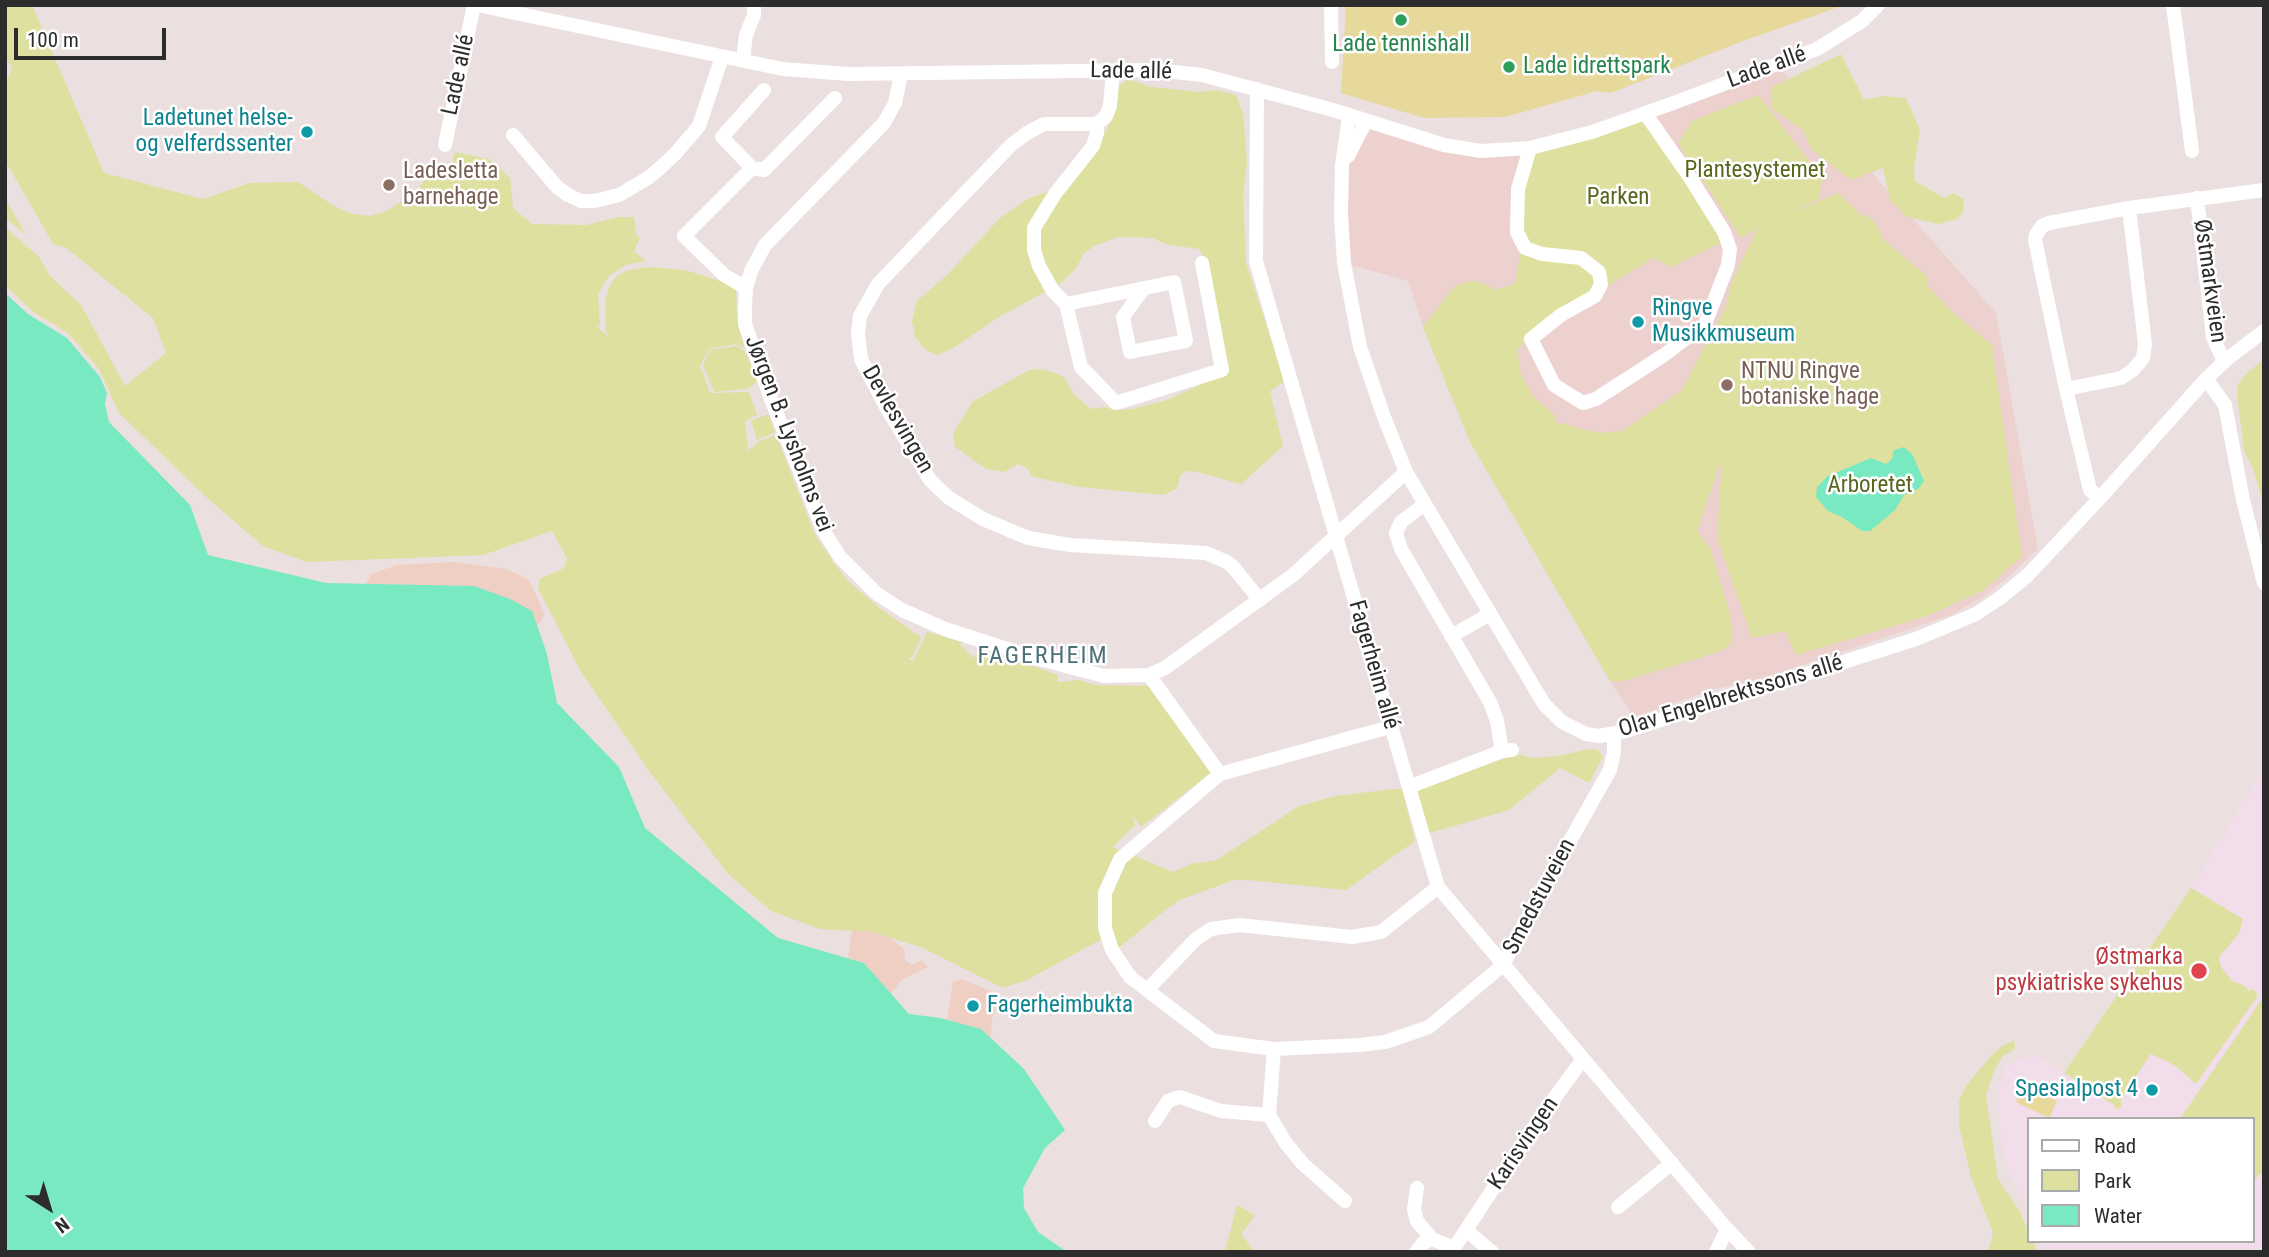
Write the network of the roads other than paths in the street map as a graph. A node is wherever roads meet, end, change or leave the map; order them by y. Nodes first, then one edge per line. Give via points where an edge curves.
1 (475, 5) edge
2 (754, 5) edge
3 (1331, 5) edge
4 (1878, 5) edge
5 (2173, 5) edge
6 (722, 57) junction
7 (743, 60) junction
8 (1332, 62) dead end
9 (1112, 71) junction
10 (901, 74) junction
11 (1257, 89) junction
12 (764, 90) dead end
13 (835, 98) dead end
14 (1645, 113) junction
15 (1349, 115) junction
16 (1366, 121) junction
17 (1097, 124) junction
18 (513, 135) dead end
19 (445, 145) dead end
20 (1531, 148) junction
21 (2192, 151) dead end
22 (1342, 166) junction
23 (752, 168) junction
24 (2264, 190) edge
25 (2197, 198) junction
26 (2129, 208) junction
27 (1202, 263) dead end
28 (746, 288) junction
29 (1144, 288) junction
30 (1066, 304) junction
31 (2264, 331) edge
32 (2224, 362) junction
33 (2206, 379) junction
34 (2066, 390) junction
35 (1406, 472) junction
36 (2100, 498) junction
37 (1425, 505) junction
38 (1335, 538) junction
39 (2264, 583) edge
40 (1260, 600) junction
41 (1490, 614) junction
42 (1451, 636) junction
43 (1149, 675) junction
44 (1391, 727) junction
45 (1614, 734) junction
46 (1220, 774) junction
47 (1409, 787) junction
48 (1438, 887) junction
49 (1503, 965) junction
50 (1147, 989) junction
51 (1274, 1049) junction
52 (1583, 1059) junction
53 (1269, 1115) junction
54 (1155, 1121) dead end
55 (1671, 1163) junction
56 (1417, 1188) dead end
57 (1345, 1201) dead end
58 (1618, 1207) dead end
59 (1727, 1229) junction
60 (1466, 1230) junction
61 (1432, 1239) junction
62 (1454, 1250) edge
63 (1416, 1252) edge
64 (1492, 1252) edge
65 (1716, 1252) edge
66 (1749, 1252) edge

1 - 6 street, Lade allé
1 - 19 street, Lade allé
2 - 7 street
3 - 8 street
4 - 14 street, Lade allé via 1862,21 1817,49
5 - 21 street
6 - 7 street, Lade allé
6 - 18 street via 699,126 660,168 619,195 594,201 568,195
7 - 10 street, Lade allé via 783,69
9 - 10 street, Lade allé
9 - 11 street, Lade allé via 1202,75
9 - 17 street via 1108,113
10 - 28 street, Jørgen B. Lysholms vei via 895,103 884,123 765,245
11 - 15 street, Lade allé
11 - 38 street, Fagerheim allé via 1256,261
12 - 23 street via 722,136
13 - 23 street via 764,170
14 - 20 street, Lade allé
14 - 20 street via 1724,232 1730,249 1728,265 1705,324 1653,363 1583,403 1554,385 1531,338 1595,296 1601,284 1599,272 1581,258 1525,248 1517,232 1518,189
15 - 16 street, Lade allé
15 - 22 street, Olav Engelbrektssons allé
16 - 20 street, Lade allé via 1444,145 1481,150
16 - 22 street, Olav Engelbrektssons allé
17 - 30 street via 1093,146 1034,228 1039,267
17 - 40 street, Devlesvingen via 1044,124 1011,145 878,284 860,316 861,359 930,480 982,519 1028,538 1070,545 1206,553 1233,567
22 - 35 street, Olav Engelbrektssons allé via 1345,263 1360,347
23 - 28 street via 684,236 724,275
24 - 25 street
25 - 26 street
25 - 32 street, Østmarkveien via 2213,337
26 - 34 street via 2143,358 2120,378
26 - 34 street via 2049,223 2036,235
27 - 30 street via 1222,370 1116,403 1081,367
28 - 43 street, Jørgen B. Lysholms vei via 745,324 808,498 823,530 862,581 902,610 945,629 1104,676
29 - 29 street via 1174,282 1186,341 1130,352 1123,317
29 - 30 street
31 - 32 street, Olav Engelbrektssons allé
32 - 33 street, Olav Engelbrektssons allé
33 - 36 street, Olav Engelbrektssons allé
33 - 39 street via 2225,405
34 - 36 street via 2090,490
35 - 37 street, Olav Engelbrektssons allé
35 - 38 street, Jørgen B. Lysholms vei
36 - 45 street, Olav Engelbrektssons allé via 2028,575 1969,617 1916,639
37 - 41 street, Olav Engelbrektssons allé
37 - 42 street via 1401,522 1396,533
38 - 40 street, Jørgen B. Lysholms vei
38 - 44 street, Fagerheim allé
40 - 43 street, Jørgen B. Lysholms vei
41 - 42 street
41 - 45 street, Olav Engelbrektssons allé via 1552,713 1586,734
42 - 47 street via 1490,702 1507,750
43 - 46 street
44 - 46 street
44 - 47 street, Fagerheim allé
45 - 49 street, Smedstuveien via 1610,771
46 - 50 street, Smedstuveien via 1120,859 1105,892 1105,928 1112,950 1130,977
47 - 48 street, Fagerheim allé
48 - 49 street, Fagerheim allé
48 - 50 street via 1381,932 1352,937 1239,925 1211,929
49 - 51 street, Smedstuveien via 1429,1027 1408,1035 1385,1042
49 - 52 street, Fagerheim allé
50 - 51 street, Smedstuveien via 1214,1041
51 - 53 street
52 - 55 street, Fagerheim allé
52 - 60 street, Karisvingen
53 - 54 street via 1221,1111 1180,1097 1168,1101
53 - 57 street via 1303,1164
55 - 58 street
55 - 59 street, Fagerheim allé
56 - 61 street via 1417,1221
59 - 65 street
59 - 66 street, Fagerheim allé
60 - 62 street, Karisvingen
60 - 64 street
61 - 62 street, Karisvingen
61 - 63 street

